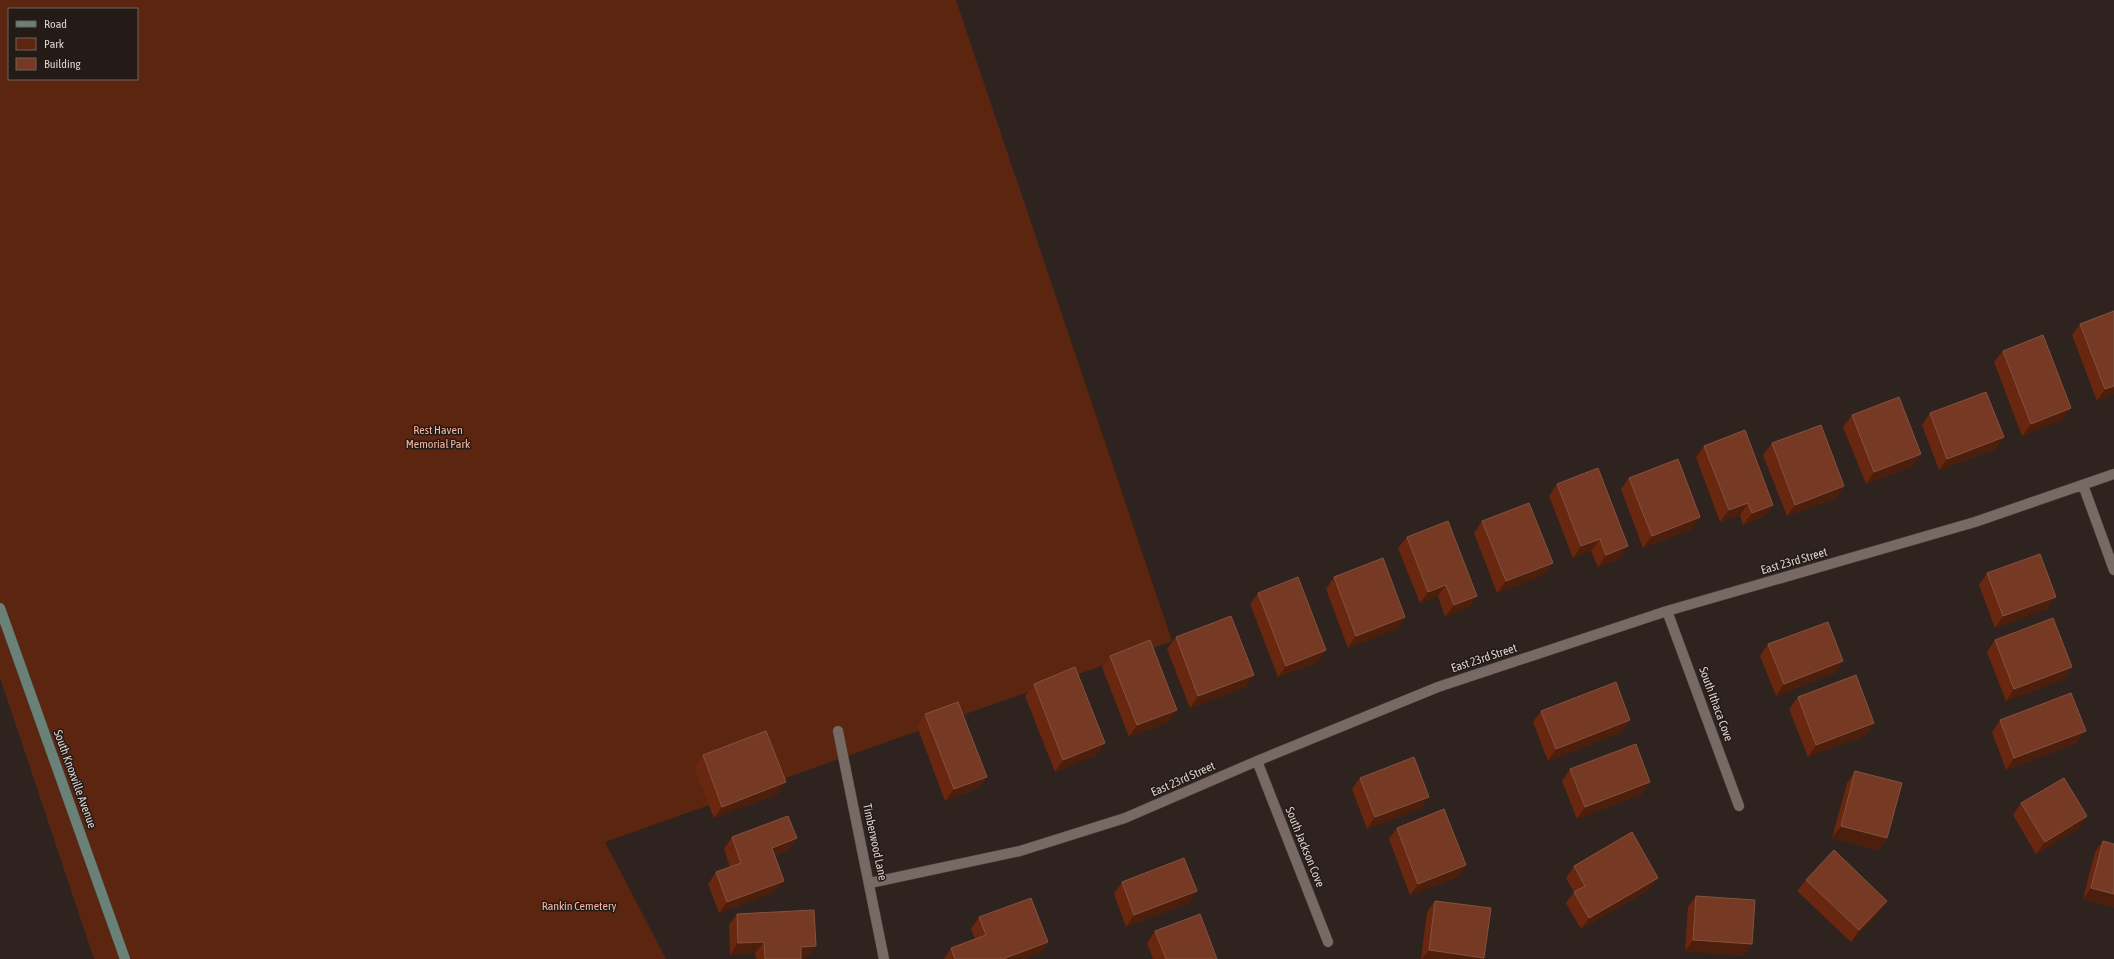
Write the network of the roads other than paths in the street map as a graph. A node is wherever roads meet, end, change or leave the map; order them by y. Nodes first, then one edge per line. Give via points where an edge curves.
1 (2114, 474) edge
2 (2082, 485) junction
3 (2114, 570) edge
4 (0, 608) edge
5 (1667, 611) junction
6 (838, 731) dead end
7 (1257, 761) junction
8 (1740, 806) dead end
9 (870, 883) junction
10 (1328, 942) dead end
11 (125, 959) edge
12 (884, 959) edge

1 - 2 street, East 23rd Street
2 - 3 street
2 - 5 street, East 23rd Street via 1975,522
4 - 11 main road, South Knoxville Avenue
5 - 7 street, East 23rd Street via 1438,687
5 - 8 street, South Ithaca Cove
6 - 9 street, Timberwood Lane
7 - 9 street, East 23rd Street via 1125,818 1020,851
7 - 10 street, South Jackson Cove
9 - 12 street, Timberwood Lane

